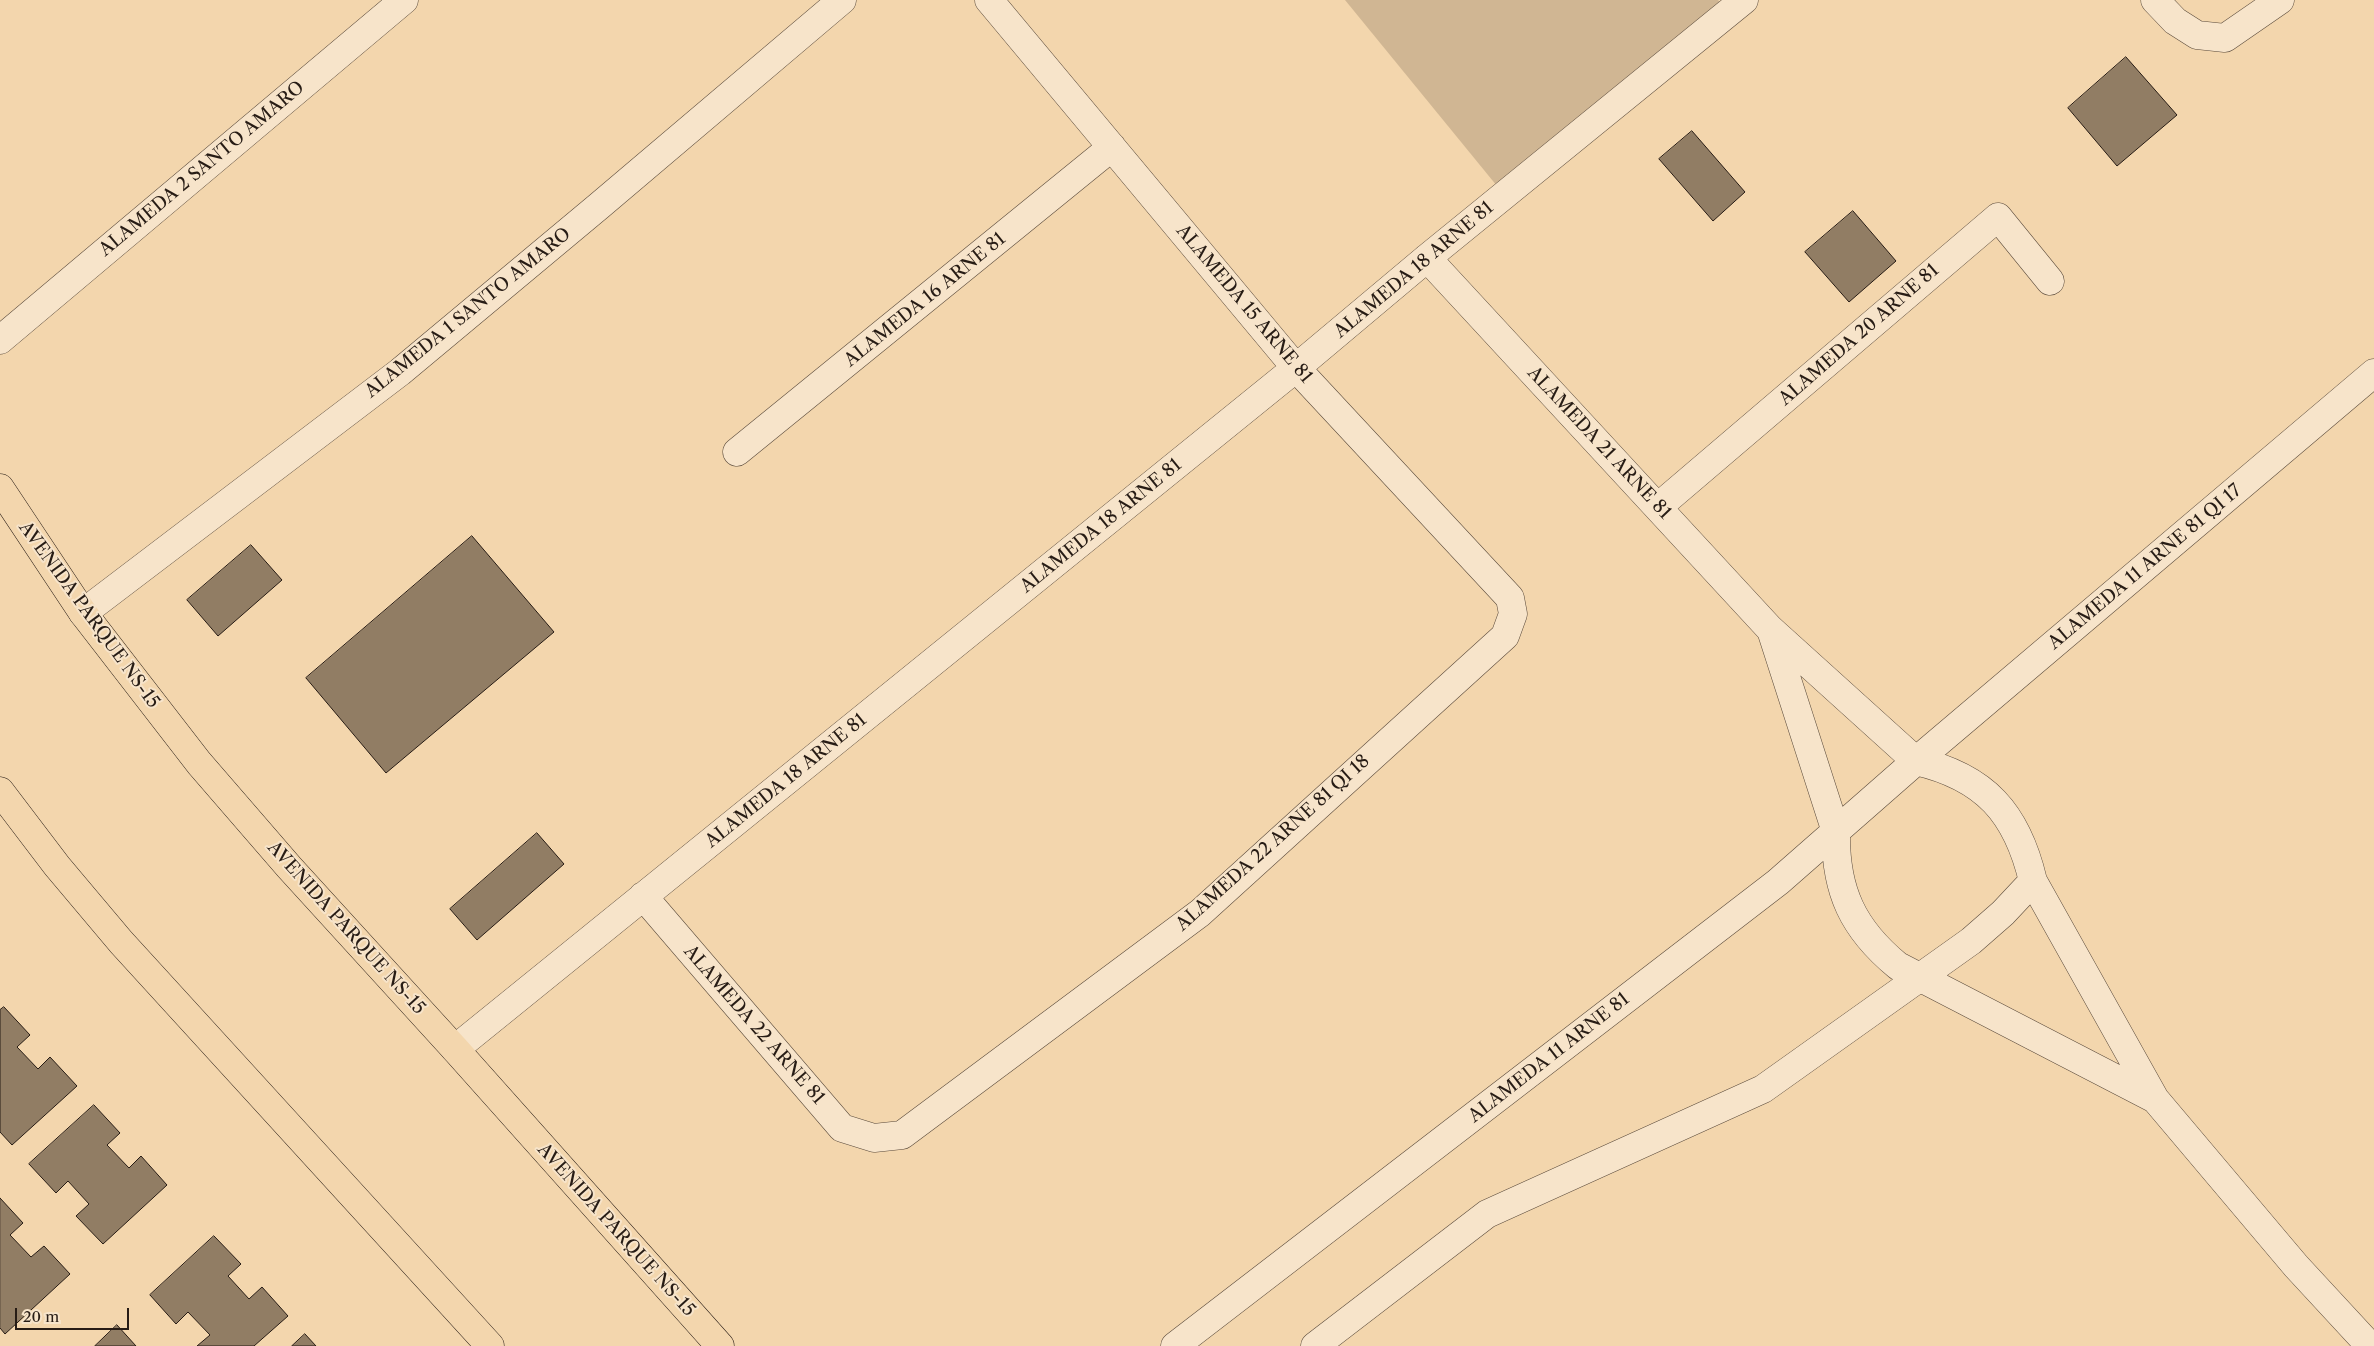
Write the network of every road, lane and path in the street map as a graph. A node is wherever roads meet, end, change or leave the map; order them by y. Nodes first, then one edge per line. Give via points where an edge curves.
1 (404, 0) edge
2 (842, 0) edge
3 (989, 0) edge
4 (1744, 0) edge
5 (2155, 0) edge
6 (2280, 0) edge
7 (1112, 147) junction
8 (1427, 258) junction
9 (2050, 281) dead end
10 (0, 340) edge
11 (1296, 368) junction
12 (2374, 373) edge
13 (737, 452) dead end
14 (0, 488) edge
15 (1658, 507) junction
16 (1510, 598) joint
17 (83, 613) junction
18 (1770, 629) junction
19 (1916, 761) junction
20 (0, 791) edge
21 (1836, 832) junction
22 (2033, 881) junction
23 (643, 896) junction
24 (1921, 978) junction
25 (455, 1048) junction
26 (2155, 1099) junction
27 (874, 1138) joint
28 (490, 1346) edge
29 (720, 1346) edge
30 (1175, 1346) edge
31 (1315, 1346) edge
32 (2370, 1346) edge

1 - 10 street, ALAMEDA 2 SANTO AMARO
2 - 17 street, ALAMEDA 1 SANTO AMARO via 400,372
3 - 7 street, ALAMEDA 15 ARNE 81
4 - 8 street, ALAMEDA 18 ARNE 81
5 - 6 street via 2175,21 2197,35 2225,38
7 - 11 street, ALAMEDA 15 ARNE 81
7 - 13 street, ALAMEDA 16 ARNE 81
8 - 11 street, ALAMEDA 18 ARNE 81
8 - 15 street, ALAMEDA 21 ARNE 81
9 - 15 street, ALAMEDA 20 ARNE 81 via 1998,217
11 - 16 street, ALAMEDA 15 ARNE 81
11 - 23 street, ALAMEDA 18 ARNE 81
12 - 19 street, ALAMEDA 11 ARNE 81 QI 17
14 - 17 main road, AVENIDA PARQUE NS-15
15 - 18 street, ALAMEDA 21 ARNE 81
16 - 27 street, ALAMEDA 22 ARNE 81 QI 18 via 1513,614 1504,636 1200,912 902,1135
17 - 25 main road, AVENIDA PARQUE NS-15 via 245,817
18 - 19 street, ALAMEDA 21 ARNE 81
18 - 21 street
19 - 21 street, ALAMEDA 11 ARNE 81
19 - 22 street via 1962,776 2000,808 2016,830 2027,855
20 - 28 main road via 121,942
21 - 24 street via 1840,882 1861,929 1898,966
21 - 30 street, ALAMEDA 11 ARNE 81 via 1778,882
22 - 24 street via 1972,941
22 - 26 street
23 - 25 street, ALAMEDA 18 ARNE 81
23 - 27 street, ALAMEDA 22 ARNE 81 via 842,1128
24 - 26 street
24 - 31 street via 1763,1089 1487,1214
25 - 29 main road, AVENIDA PARQUE NS-15
26 - 32 street via 2296,1266

